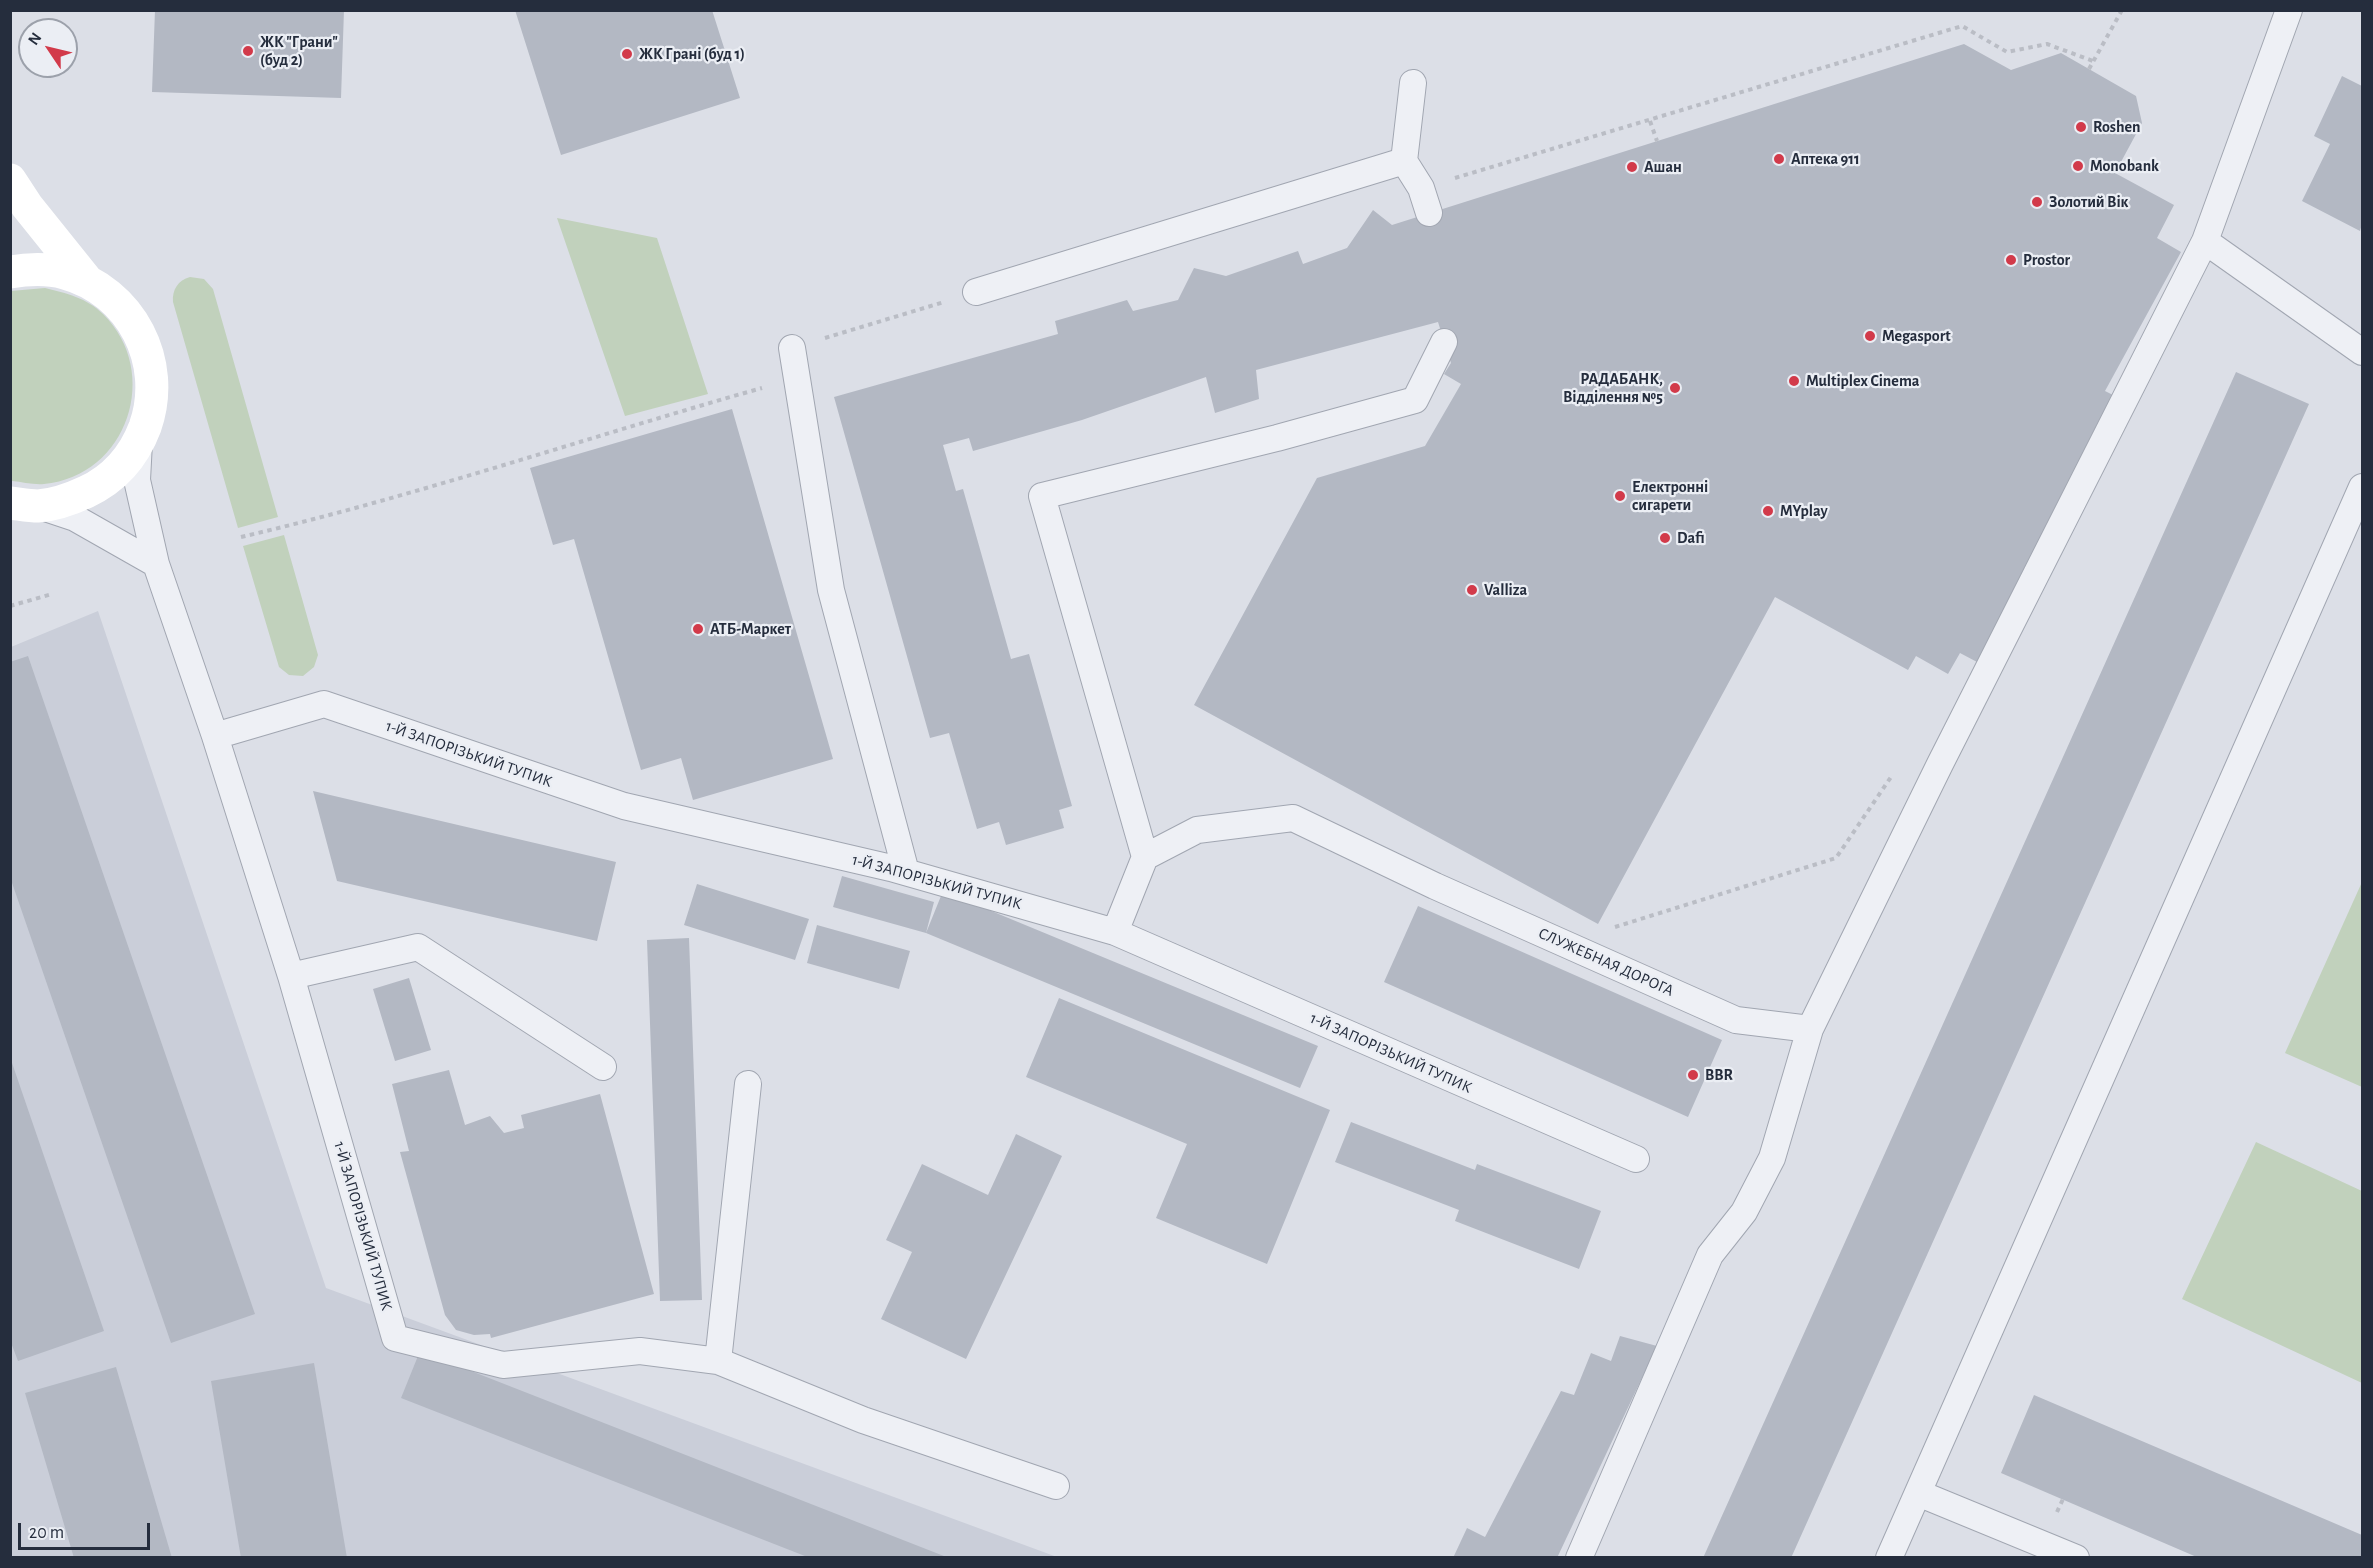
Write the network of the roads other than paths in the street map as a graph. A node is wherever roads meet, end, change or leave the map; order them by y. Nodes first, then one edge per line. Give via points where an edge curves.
1 (2289, 10) edge
2 (1413, 83) dead end
3 (1404, 161) junction
4 (10, 180) edge
5 (1429, 213) dead end
6 (2205, 241) junction
7 (10, 272) edge
8 (88, 282) junction
9 (976, 292) road end
10 (1444, 342) dead end
11 (792, 348) road end
12 (2362, 352) edge
13 (139, 442) junction
14 (2362, 487) edge
15 (24, 504) edge
16 (156, 564) junction
17 (215, 736) junction
18 (1145, 857) junction
19 (906, 872) junction
20 (1115, 932) junction
21 (291, 976) junction
22 (1810, 1029) junction
23 (603, 1066) dead end
24 (748, 1084) dead end
25 (1636, 1159) dead end
26 (718, 1361) junction
27 (1056, 1486) dead end
28 (1918, 1493) junction
29 (1579, 1557) edge
30 (1889, 1557) edge
31 (2076, 1557) edge

1 - 6 lane
2 - 3 lane
3 - 5 lane via 1421,188
3 - 9 lane
4 - 8 main road
6 - 12 lane
6 - 22 lane
7 - 8 main road via 64,272
8 - 13 main road via 114,299 134,323 147,351 153,382 150,413
10 - 18 lane via 1415,400 1042,495
11 - 19 lane via 831,590
13 - 15 main road via 121,468 97,487 69,500
13 - 16 lane, 1-Й ЗАПОРІЗЬКИЙ ТУПИК via 137,480
14 - 28 lane
15 - 16 lane via 75,518
16 - 17 lane, 1-Й ЗАПОРІЗЬКИЙ ТУПИК
17 - 19 lane, 1-Й ЗАПОРІЗЬКИЙ ТУПИК via 324,704 624,806
17 - 21 lane, 1-Й ЗАПОРІЗЬКИЙ ТУПИК
18 - 20 lane
18 - 22 lane, СЛУЖЕБНАЯ ДОРОГА via 1197,830 1293,818 1736,1020
19 - 20 lane, 1-Й ЗАПОРІЗЬКИЙ ТУПИК
20 - 25 lane, 1-Й ЗАПОРІЗЬКИЙ ТУПИК
21 - 23 lane via 418,947
21 - 26 lane, 1-Й ЗАПОРІЗЬКИЙ ТУПИК via 395,1338 503,1365 640,1351
22 - 29 lane via 1772,1158 1744,1212 1710,1255
24 - 26 lane
26 - 27 lane via 863,1420
28 - 30 lane
28 - 31 lane

